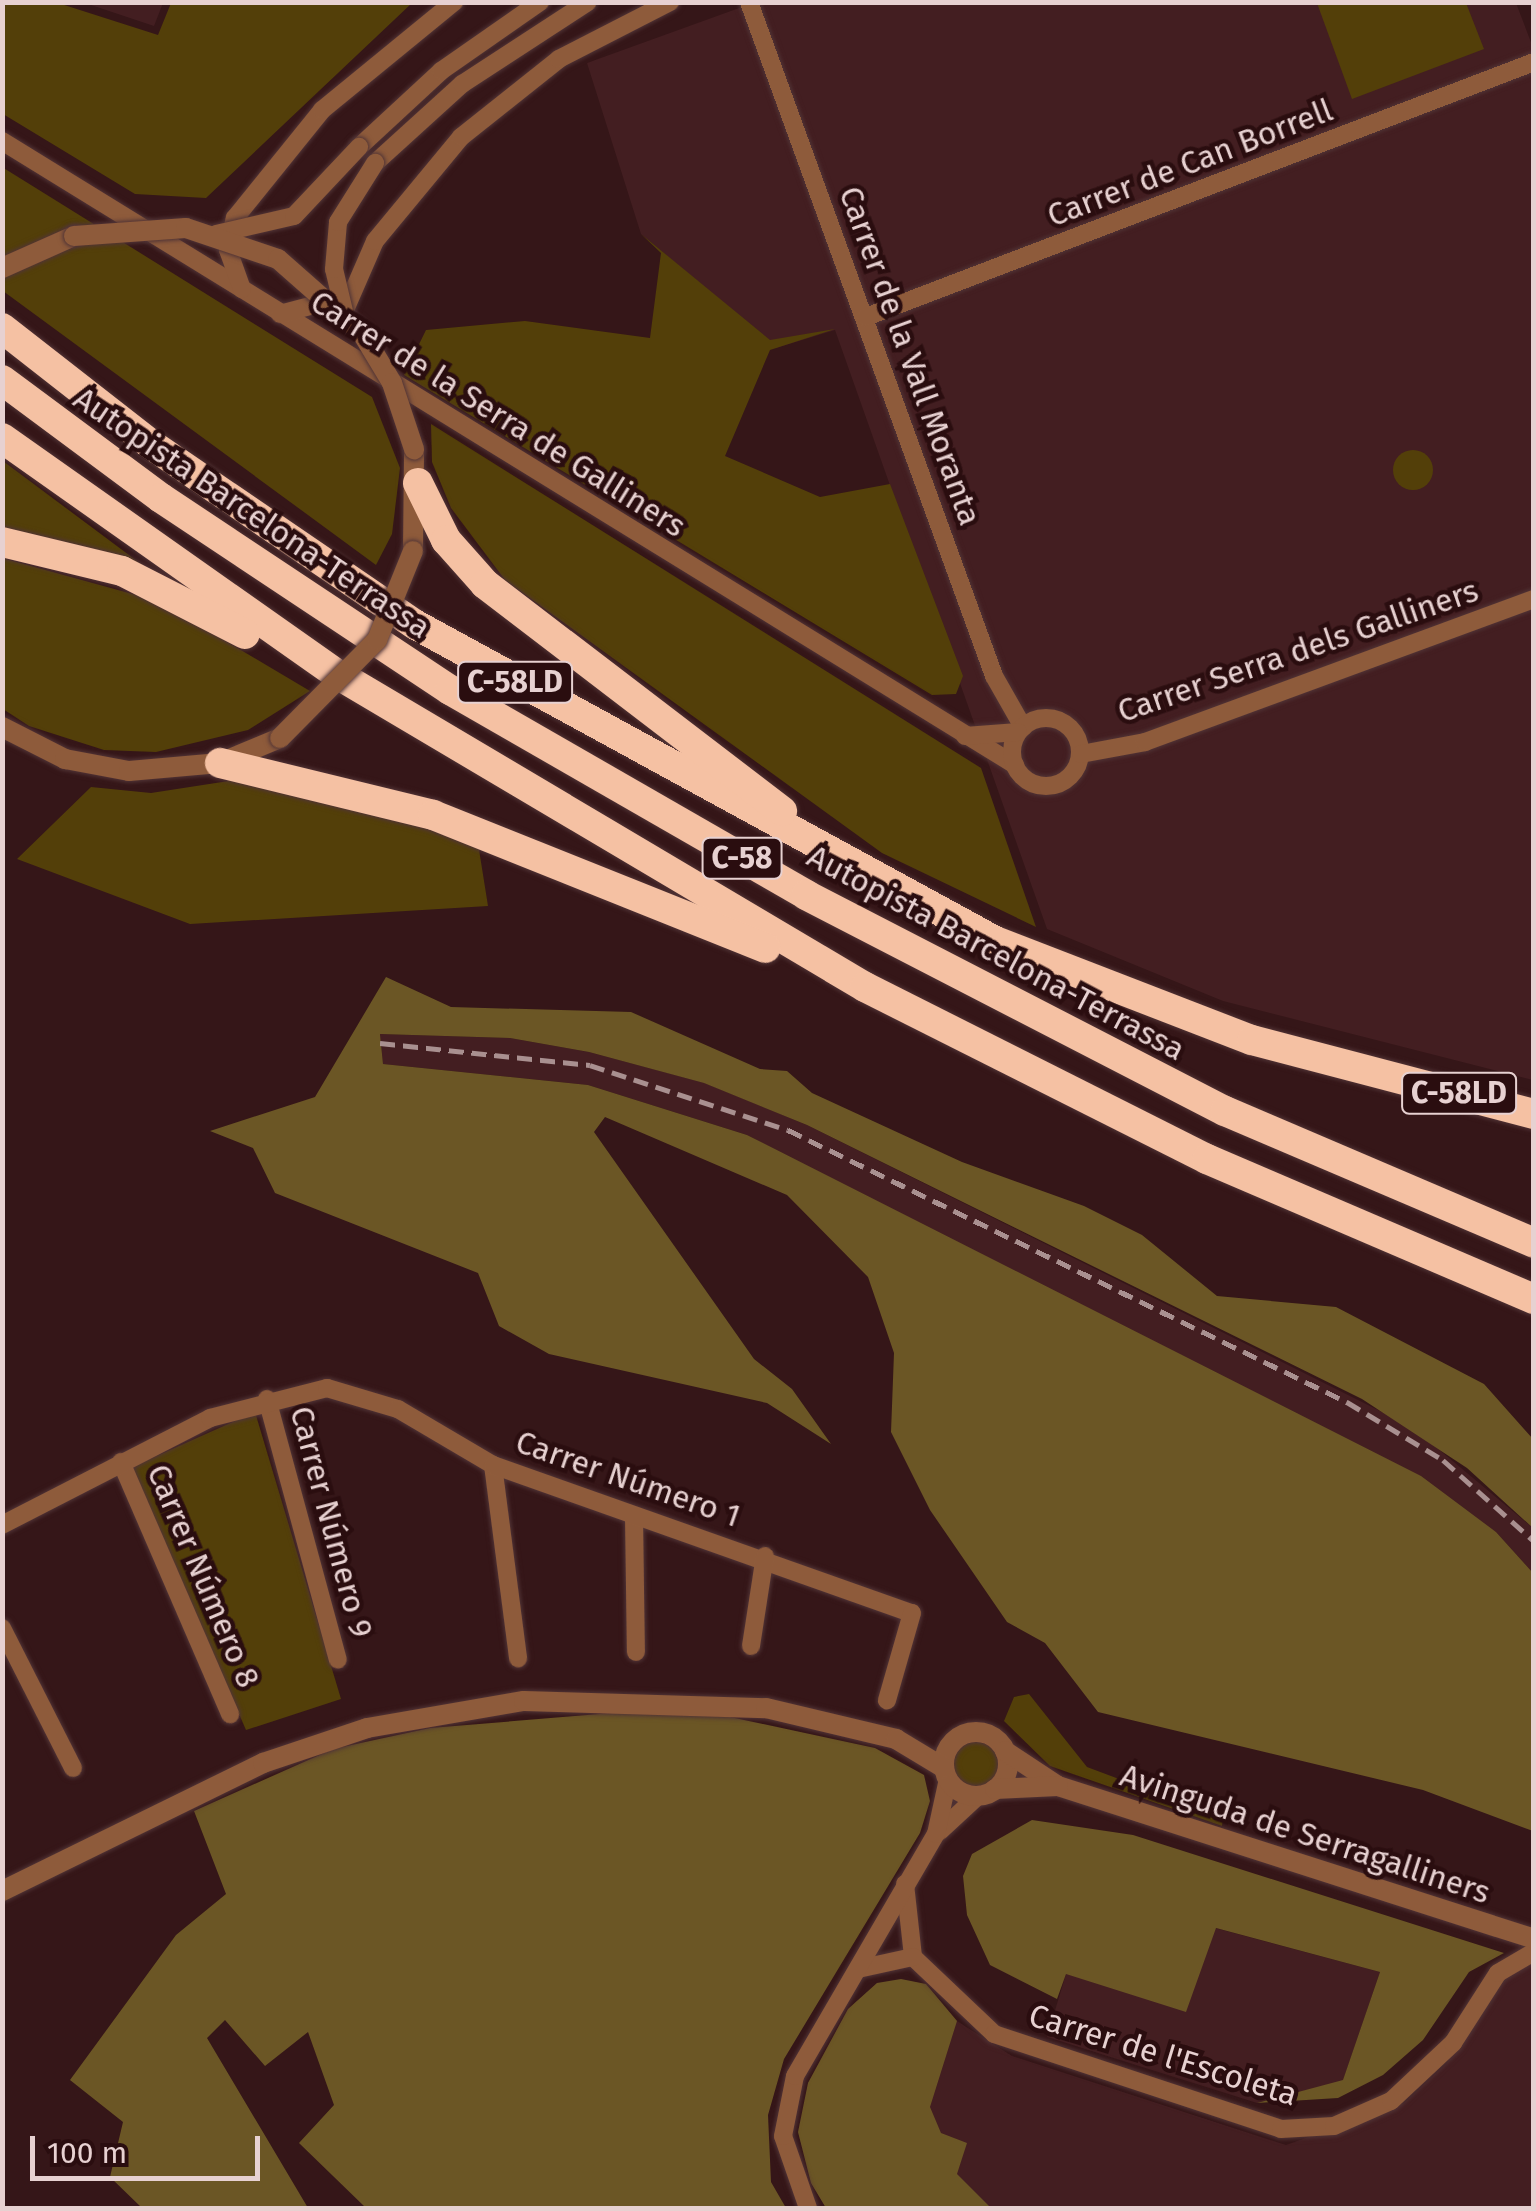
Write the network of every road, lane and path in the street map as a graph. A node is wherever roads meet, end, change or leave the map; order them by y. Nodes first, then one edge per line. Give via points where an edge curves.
1 (454, 2) edge
2 (540, 2) edge
3 (588, 2) edge
4 (670, 2) edge
5 (749, 2) edge
6 (1534, 62) edge
7 (2, 141) edge
8 (235, 218) junction
9 (216, 234) junction
10 (160, 239) junction
11 (32, 251) junction
12 (2, 252) edge
13 (2, 268) edge
14 (244, 292) junction
15 (345, 303) junction
16 (280, 314) junction
17 (866, 316) junction
18 (2, 328) edge
19 (370, 370) junction
20 (2, 380) edge
21 (2, 438) edge
22 (418, 483) junction
23 (2, 542) edge
24 (1534, 599) edge
25 (336, 674) junction
26 (2, 728) edge
27 (1021, 730) junction
28 (964, 736) junction
29 (2, 748) edge
30 (40, 749) junction
31 (1081, 754) junction
32 (220, 763) junction
33 (1014, 766) junction
34 (899, 892) junction
35 (865, 988) junction
36 (1534, 1114) edge
37 (1534, 1243) edge
38 (1534, 1298) edge
39 (267, 1399) junction
40 (121, 1462) junction
41 (493, 1466) junction
42 (634, 1516) junction
43 (2, 1525) edge
44 (764, 1556) junction
45 (2, 1628) edge
46 (752, 1646) dead end
47 (636, 1652) dead end
48 (518, 1658) dead end
49 (338, 1660) dead end
50 (887, 1700) dead end
51 (230, 1714) dead end
52 (896, 1739) junction
53 (955, 1739) junction
54 (1006, 1750) junction
55 (73, 1768) dead end
56 (946, 1774) junction
57 (1058, 1786) junction
58 (987, 1792) junction
59 (936, 1834) junction
60 (905, 1884) junction
61 (2, 1891) edge
62 (1534, 1939) edge
63 (1534, 1952) edge
64 (913, 1957) junction
65 (858, 1969) junction
66 (808, 2208) edge

1 - 8 street via 322,110
2 - 9 street, bridge via 441,71 294,216
3 - 15 street, bridge via 462,84 375,163 338,222 334,269
4 - 15 street via 559,59 488,112 396,211
5 - 17 street, Carrer de la Vall Moranta
6 - 17 street, Carrer de Can Borrell
7 - 10 street, Carrer de la Serra de Galliners
8 - 10 street
8 - 14 street via 228,250
9 - 11 street, bridge via 132,225
9 - 15 street, bridge via 278,259
10 - 14 street, Carrer de la Serra de Galliners
11 - 12 street
11 - 13 street
14 - 16 street, Carrer de la Serra de Galliners
15 - 16 street
15 - 19 street
15 - 22 street, bridge via 392,383
16 - 19 street, Carrer de la Serra de Galliners
17 - 27 street, Carrer de la Vall Moranta via 994,676
18 - 34 highway, C-58LD via 178,464 416,625
19 - 28 street, Carrer de la Serra de Galliners
20 - 37 highway, Autopista Barcelona-Terrassa / C-58 via 176,508 450,690 821,904 1225,1111
21 - 25 highway, C-58
22 - 32 street, bridge via 413,551 378,640 280,738
22 - 34 highway via 446,540 485,584 703,757
23 - 25 highway via 122,571 280,656
24 - 31 street, Carrer Serra dels Galliners via 1145,742
25 - 35 highway, C-58
26 - 30 street
27 - 28 street
27 - 31 street via 1062,722
27 - 33 street
28 - 33 street, Carrer de la Serra de Galliners
29 - 30 street
30 - 32 street via 129,771
31 - 33 street via 1071,776 1048,786
32 - 35 highway via 284,772 449,820
34 - 36 highway, C-58LD via 1120,994
35 - 38 highway, C-58 via 1207,1159
39 - 40 street, Carrer Número 1
39 - 41 street, Carrer Número 1 via 327,1388 398,1409
39 - 49 street, Carrer Número 9
40 - 43 street, Carrer Número 1
40 - 51 street, Carrer Número 8
41 - 42 street, Carrer Número 1
41 - 48 street
42 - 44 street, Carrer Número 1
42 - 47 street
44 - 46 street
44 - 50 street, Carrer Número 1 via 912,1613
45 - 55 street
52 - 53 street
52 - 56 street
52 - 61 street via 766,1708 524,1700 367,1728 262,1764
53 - 54 street, Avinguda de Serragalliners via 982,1732
53 - 56 street
54 - 57 street, Avinguda de Serragalliners
54 - 58 street
56 - 58 street
56 - 59 street
57 - 58 street, Avinguda de Serragalliners
57 - 62 street, Avinguda de Serragalliners
58 - 59 street
59 - 60 street
60 - 64 street
60 - 65 street
63 - 64 street, Carrer de l'Escoleta via 1498,1973 1453,2043 1391,2102 1334,2126 1281,2129 994,2034
64 - 65 street
65 - 66 street via 795,2076 783,2136

